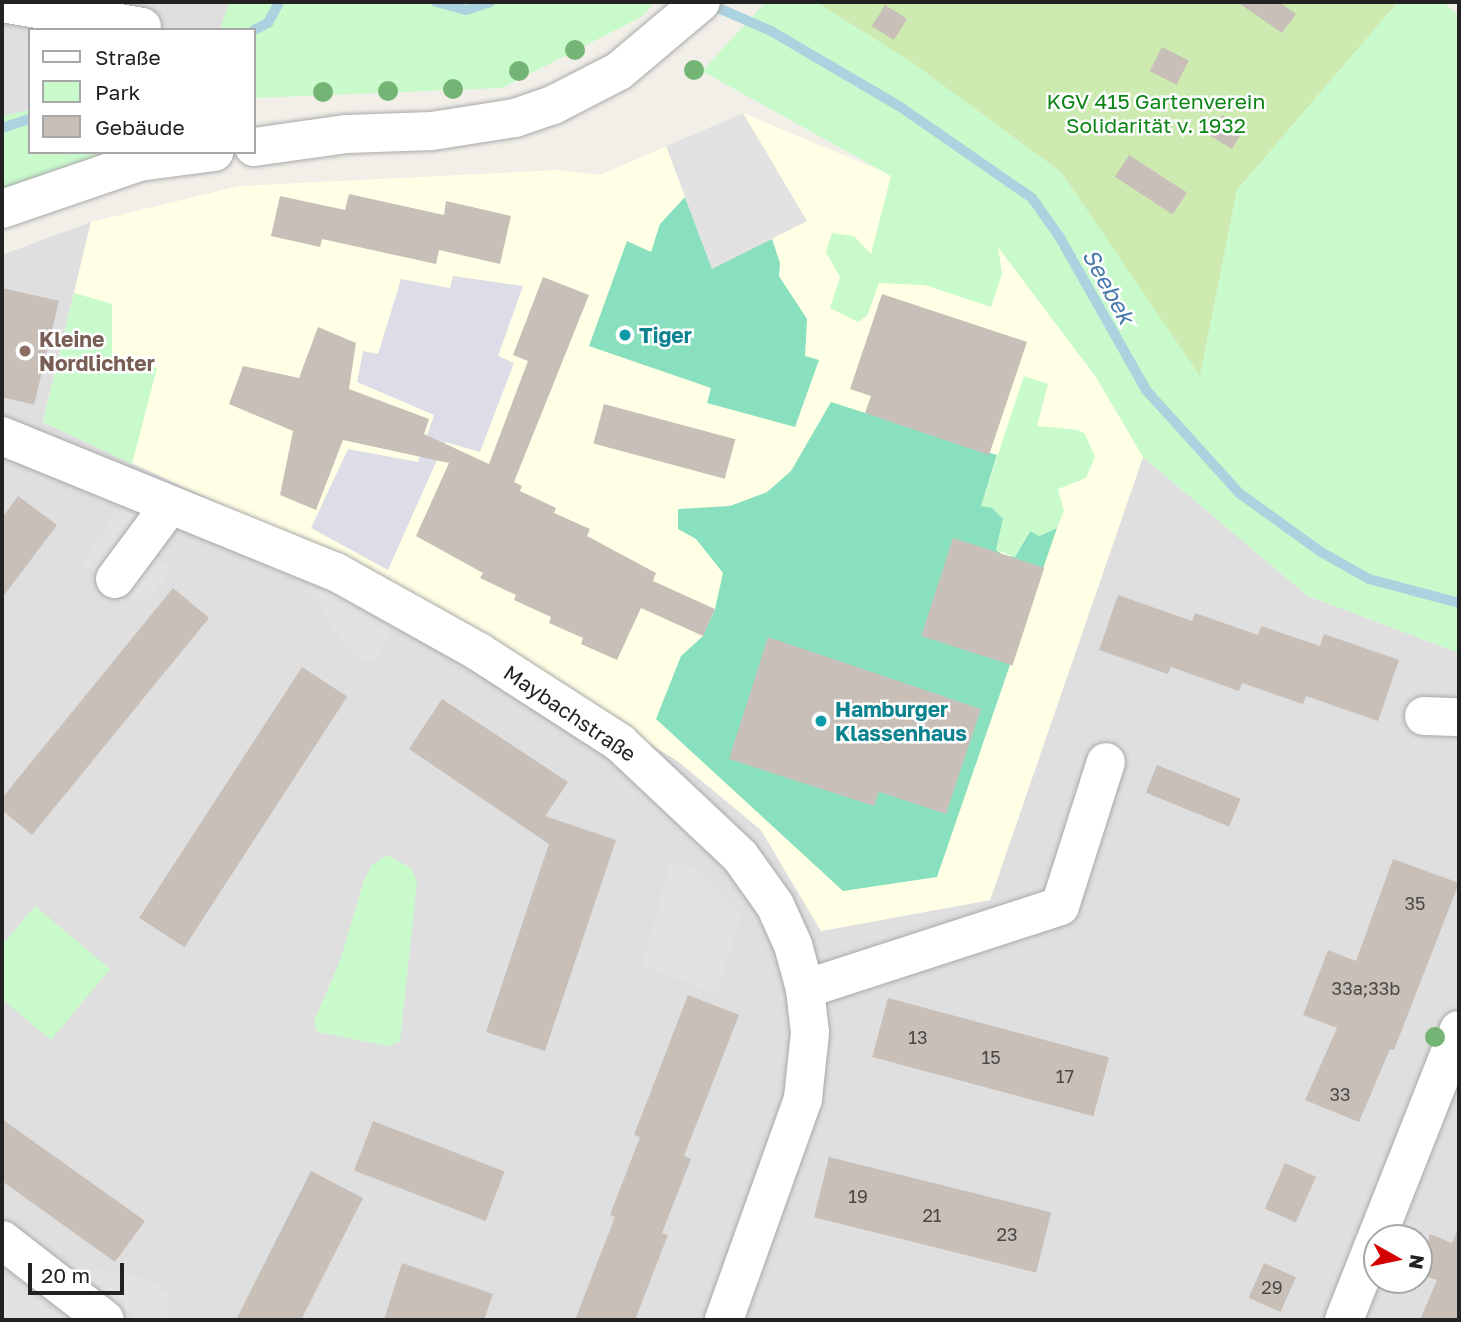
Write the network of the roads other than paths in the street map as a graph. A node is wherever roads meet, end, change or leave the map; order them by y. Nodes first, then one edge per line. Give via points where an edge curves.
1 (2, 3) edge
2 (689, 13) edge
3 (148, 19) edge
4 (256, 147) edge
5 (184, 154) edge
6 (138, 157) edge
7 (2, 209) edge
8 (2, 436) edge
9 (170, 505) junction
10 (115, 579) dead end
11 (1105, 762) dead end
12 (805, 989) junction
13 (1459, 1030) edge
14 (2, 1240) edge
15 (105, 1320) edge
16 (724, 1320) edge
17 (1344, 1320) edge

1 - 3 street
2 - 4 street via 646,52 592,87 515,118 432,131 347,134
5 - 6 street
6 - 7 street
8 - 9 street, Maybachstraße
9 - 10 street
9 - 12 street, Maybachstraße via 336,572 480,652 620,743 740,856 775,905
11 - 12 street via 1060,906
12 - 16 street, Maybachstraße via 810,1033 803,1099
13 - 17 street
14 - 15 street

